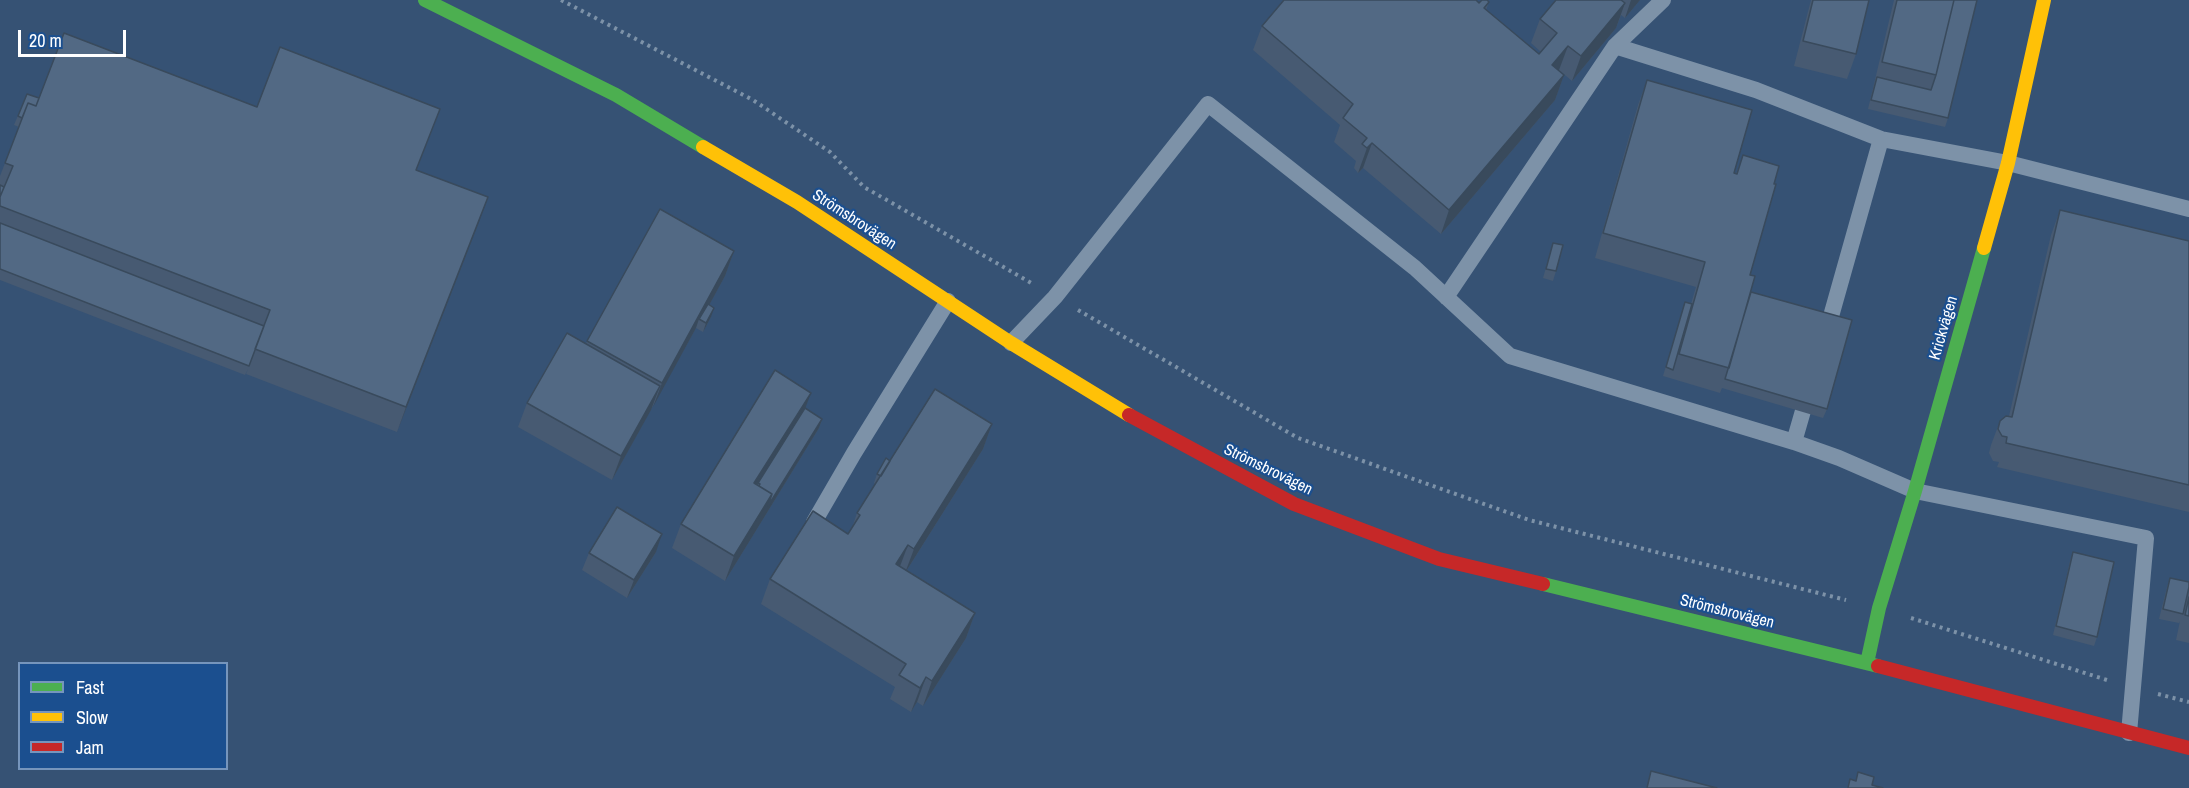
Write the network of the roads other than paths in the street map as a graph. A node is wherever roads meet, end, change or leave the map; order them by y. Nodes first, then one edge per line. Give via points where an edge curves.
1 (425, 0) edge
2 (1664, 0) edge
3 (2044, 0) edge
4 (1615, 46) junction
5 (1881, 139) junction
6 (2008, 163) junction
7 (2189, 209) edge
8 (1446, 297) junction
9 (948, 301) junction
10 (1011, 343) junction
11 (1820, 352) edge
12 (1814, 375) edge
13 (1794, 442) junction
14 (1915, 490) junction
15 (814, 522) edge
16 (1867, 663) junction
17 (2129, 733) junction
18 (2189, 748) edge

1 - 9 main road, Strömsbrovägen via 616,95 797,202
2 - 4 lane
3 - 6 main road, Krickvägen
4 - 5 lane via 1756,90
4 - 8 lane
5 - 6 lane
5 - 11 lane
6 - 7 lane
6 - 14 main road, Krickvägen
8 - 10 lane via 1208,104 1055,297
8 - 13 lane via 1510,356
9 - 10 main road, Strömsbrovägen
9 - 15 lane
10 - 16 main road, Strömsbrovägen via 1156,431 1294,504 1439,559
12 - 13 lane
13 - 14 lane
14 - 16 main road, Krickvägen via 1879,608
14 - 17 lane via 2146,538
16 - 17 main road, Strömsbrovägen
17 - 18 main road, Strömsbrovägen

